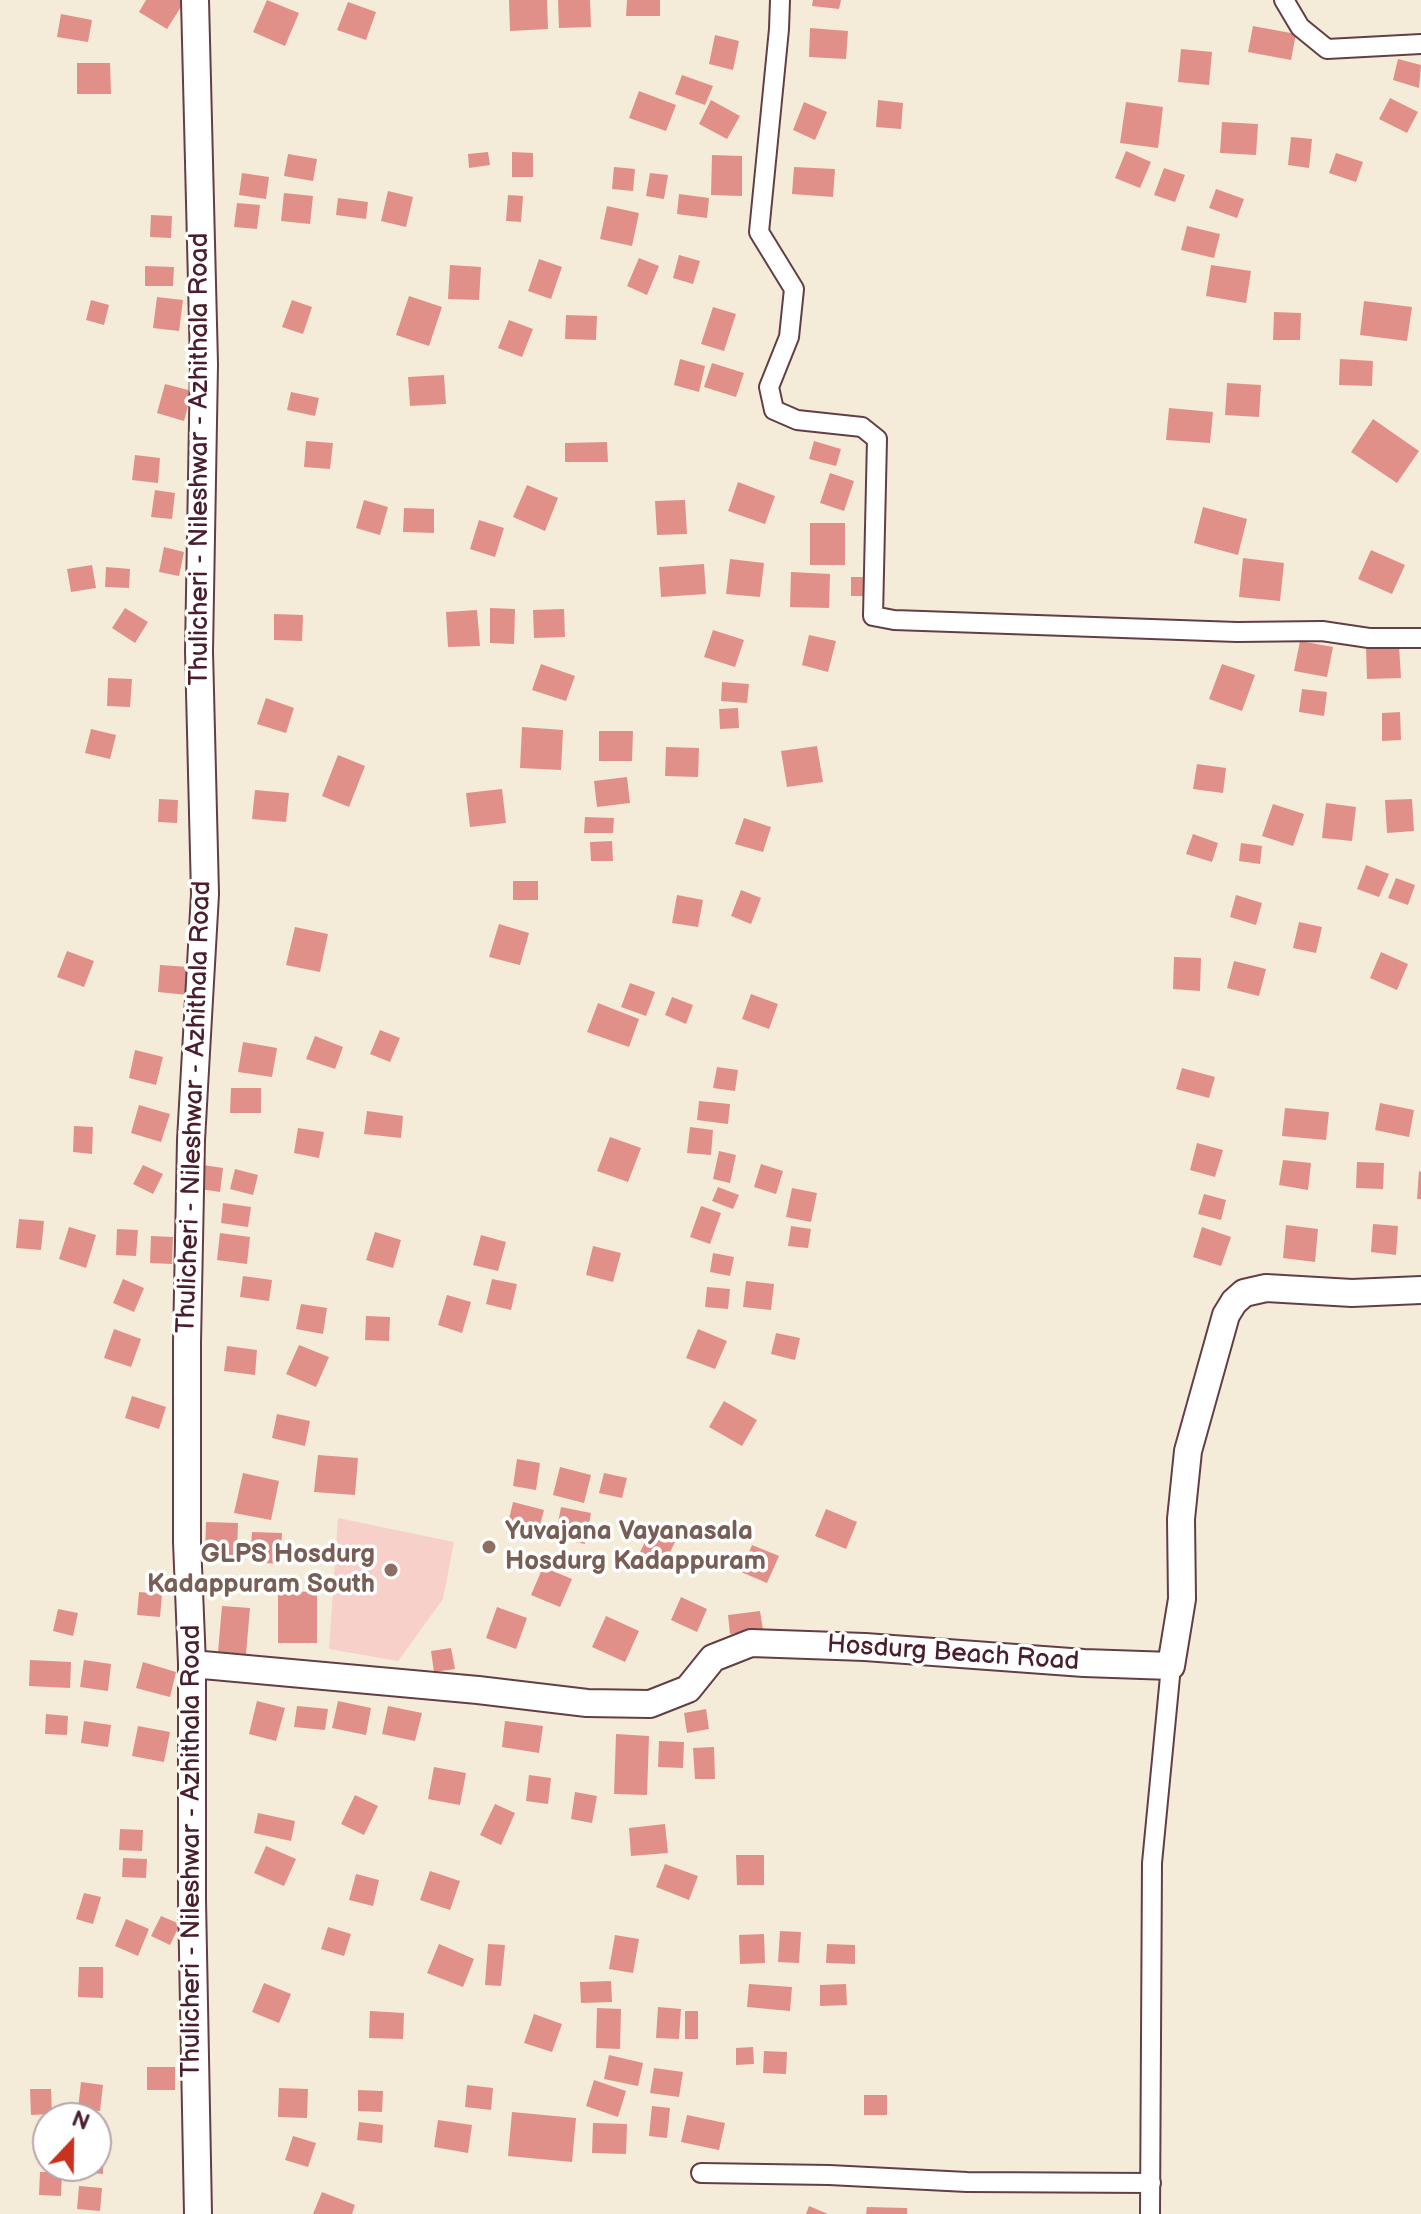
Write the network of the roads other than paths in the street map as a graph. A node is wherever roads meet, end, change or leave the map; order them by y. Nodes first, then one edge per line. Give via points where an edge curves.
1 (195, 0) edge
2 (780, 0) edge
3 (1284, 0) edge
4 (1421, 44) edge
5 (1421, 638) edge
6 (1421, 1290) edge
7 (192, 1664) junction
8 (1171, 1666) junction
9 (701, 2173) dead end
10 (1151, 2183) junction
11 (198, 2214) edge
12 (1150, 2214) edge

1 - 7 main road, Thulicheri - Nileshwar - Azhithala Road via 204,364 199,651 205,894 187,1327
2 - 5 street via 759,232 794,289 789,337 769,387 774,410 797,420 862,427 877,439 873,616
3 - 4 street via 1300,27 1327,49
6 - 8 main road via 1266,1288 1244,1293 1234,1302 1188,1451 1181,1519 1182,1599
7 - 8 main road, Hosdurg Beach Road via 587,1703 650,1704 688,1689 713,1658 751,1643
7 - 11 main road, Thulicheri - Nileshwar - Azhithala Road
8 - 10 street via 1152,1863
9 - 10 street
10 - 12 street

